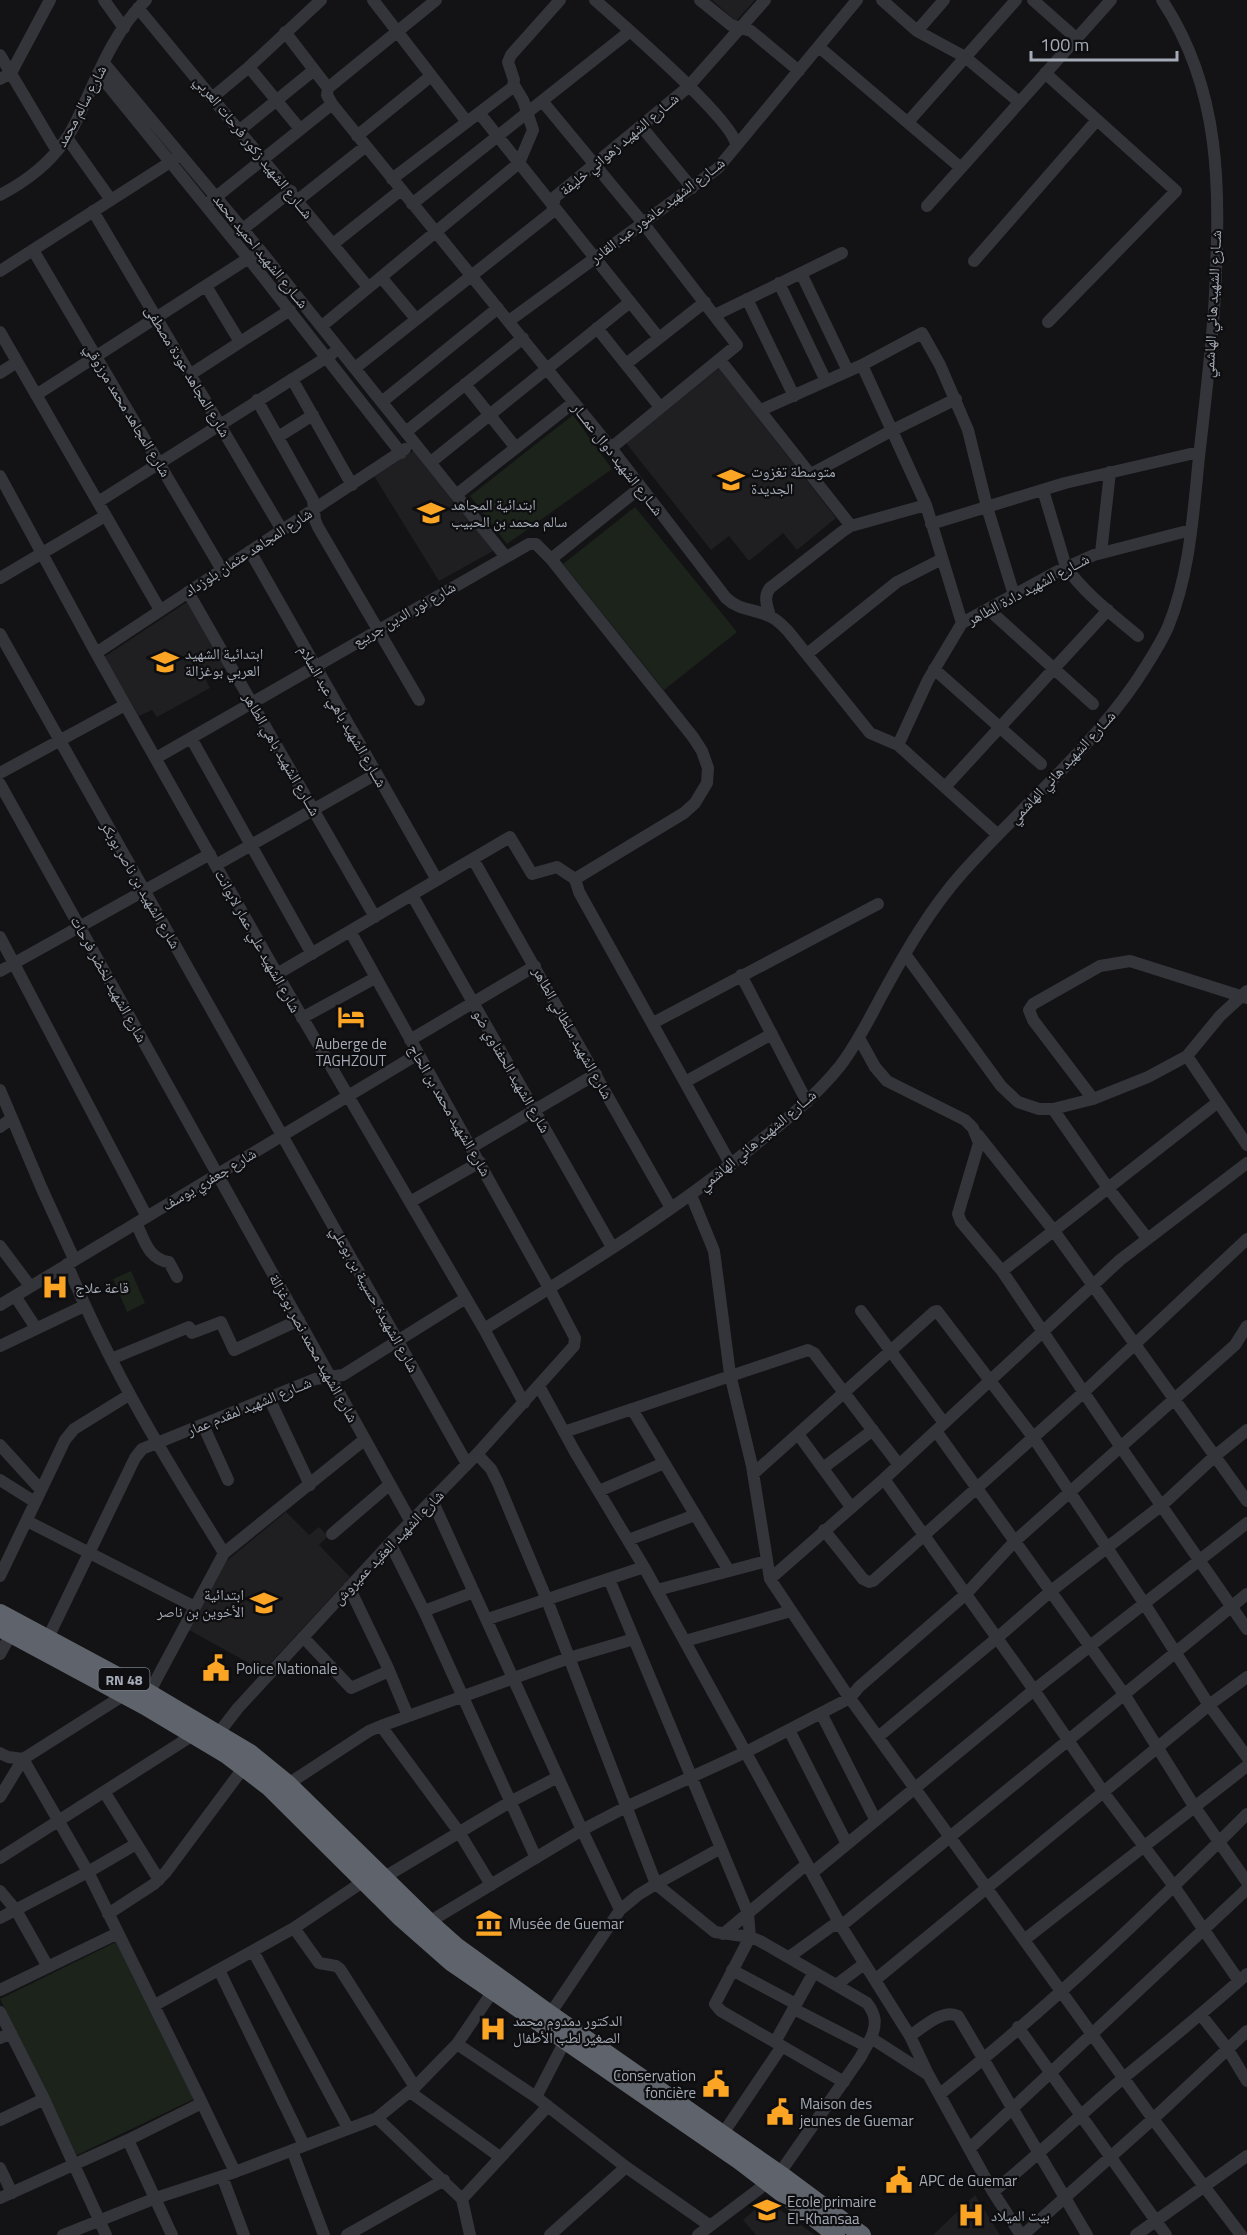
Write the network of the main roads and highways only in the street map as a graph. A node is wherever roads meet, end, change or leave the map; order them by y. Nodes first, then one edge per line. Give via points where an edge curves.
1 (0, 1612) edge
2 (6, 1631) edge
3 (45, 1644) junction
4 (222, 1744) junction
5 (589, 2050) junction
6 (774, 2179) junction
7 (836, 2235) edge
8 (862, 2235) edge

1 - 3 highway, RN 48
2 - 3 highway, RN 48
3 - 4 highway, RN 48 via 149,1693
3 - 4 highway, RN 48 via 193,1735
4 - 5 highway, RN 48 via 255,1757 288,1784 456,1946 550,2014
4 - 5 highway, RN 48 via 451,1962 565,2041
5 - 6 highway, RN 48
5 - 6 highway, RN 48 via 722,2134
6 - 7 highway, RN 48
6 - 8 highway, RN 48

